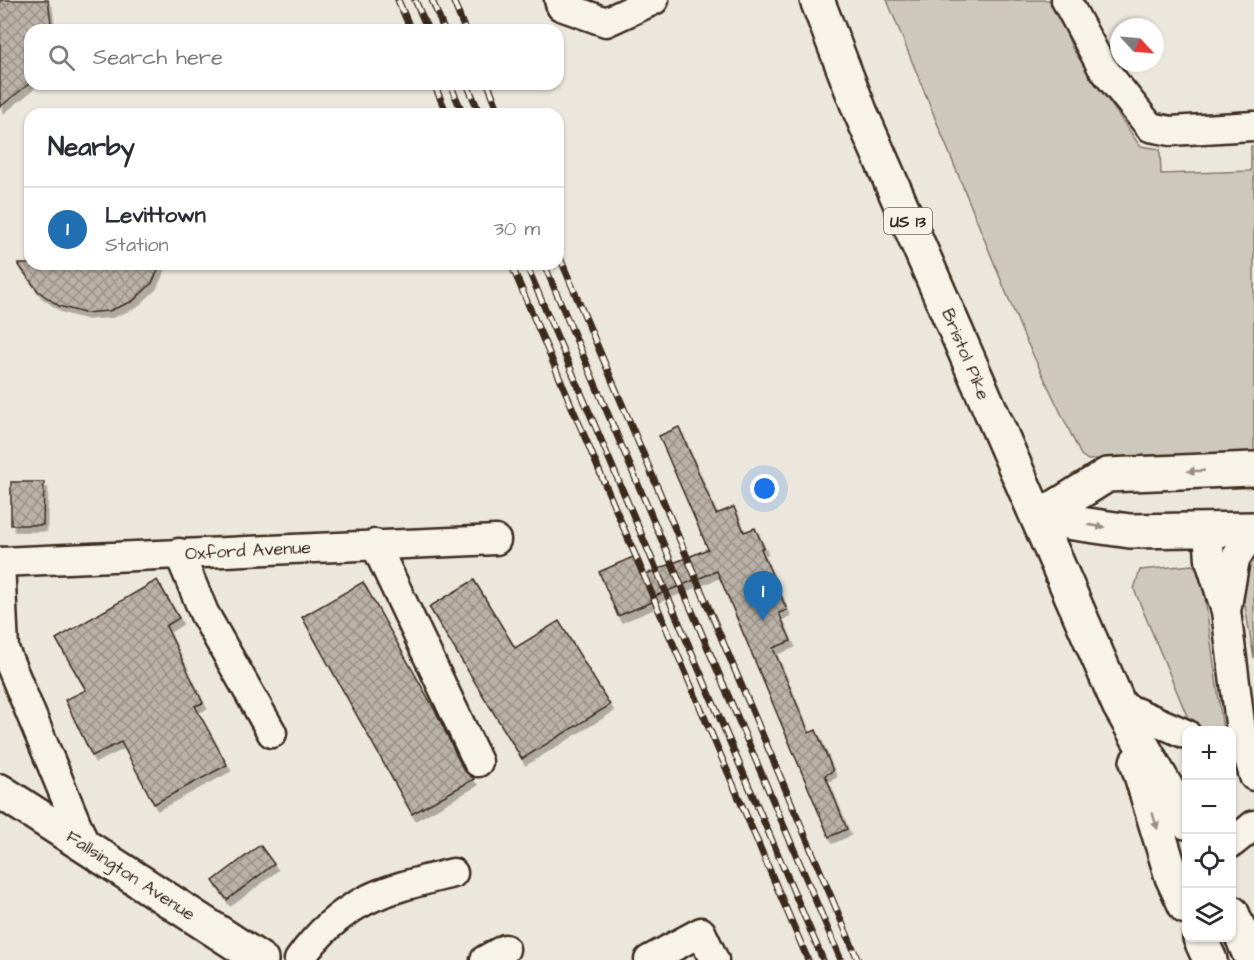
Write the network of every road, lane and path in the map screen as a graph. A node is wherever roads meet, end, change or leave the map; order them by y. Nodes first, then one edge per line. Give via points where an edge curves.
1 (559, 0) edge
2 (654, 0) edge
3 (817, 0) edge
4 (1066, 0) edge
5 (1254, 126) edge
6 (1254, 469) edge
7 (1038, 518) junction
8 (1254, 529) edge
9 (1208, 531) junction
10 (496, 540) dead end
11 (375, 544) junction
12 (179, 553) junction
13 (0, 562) edge
14 (1226, 611) junction
15 (1119, 705) junction
16 (1246, 709) edge
17 (1182, 732) edge
18 (272, 733) dead end
19 (478, 762) dead end
20 (1244, 763) edge
21 (0, 791) edge
22 (1182, 815) edge
23 (1254, 825) edge
24 (1236, 840) edge
25 (86, 847) junction
26 (453, 873) dead end
27 (1182, 899) edge
28 (1236, 922) edge
29 (1202, 942) edge
30 (261, 960) edge
31 (299, 960) edge
32 (649, 960) edge
33 (714, 960) edge
34 (1210, 960) edge
35 (1252, 960) edge

1 - 2 street via 561,6 606,21
3 - 7 main road, Bristol Pike / US 13 via 860,111
4 - 5 street via 1102,67 1150,127 1171,131
6 -> 7 main road via 1107,475
7 -> 9 main road via 1130,531
7 - 15 main road, Bristol Pike / US 13
8 - 9 main road
8 - 14 street via 1235,559
9 - 14 street via 1210,560
10 - 11 street, Oxford Avenue
11 - 12 street, Oxford Avenue
11 - 19 street
12 - 13 street, Oxford Avenue
12 - 18 street via 204,613
13 - 25 street via 4,650
14 - 16 street
15 - 17 street
15 - 22 main road, Bristol Pike / US 13
15 -> 27 main road, Bristol Pike / US 13
16 - 20 street
21 - 25 main road, Fallsington Avenue
23 - 24 street
25 - 30 main road, Fallsington Avenue
26 - 31 street via 404,885 345,910 326,925
28 - 35 main road
29 - 34 main road
32 - 33 street via 700,932

